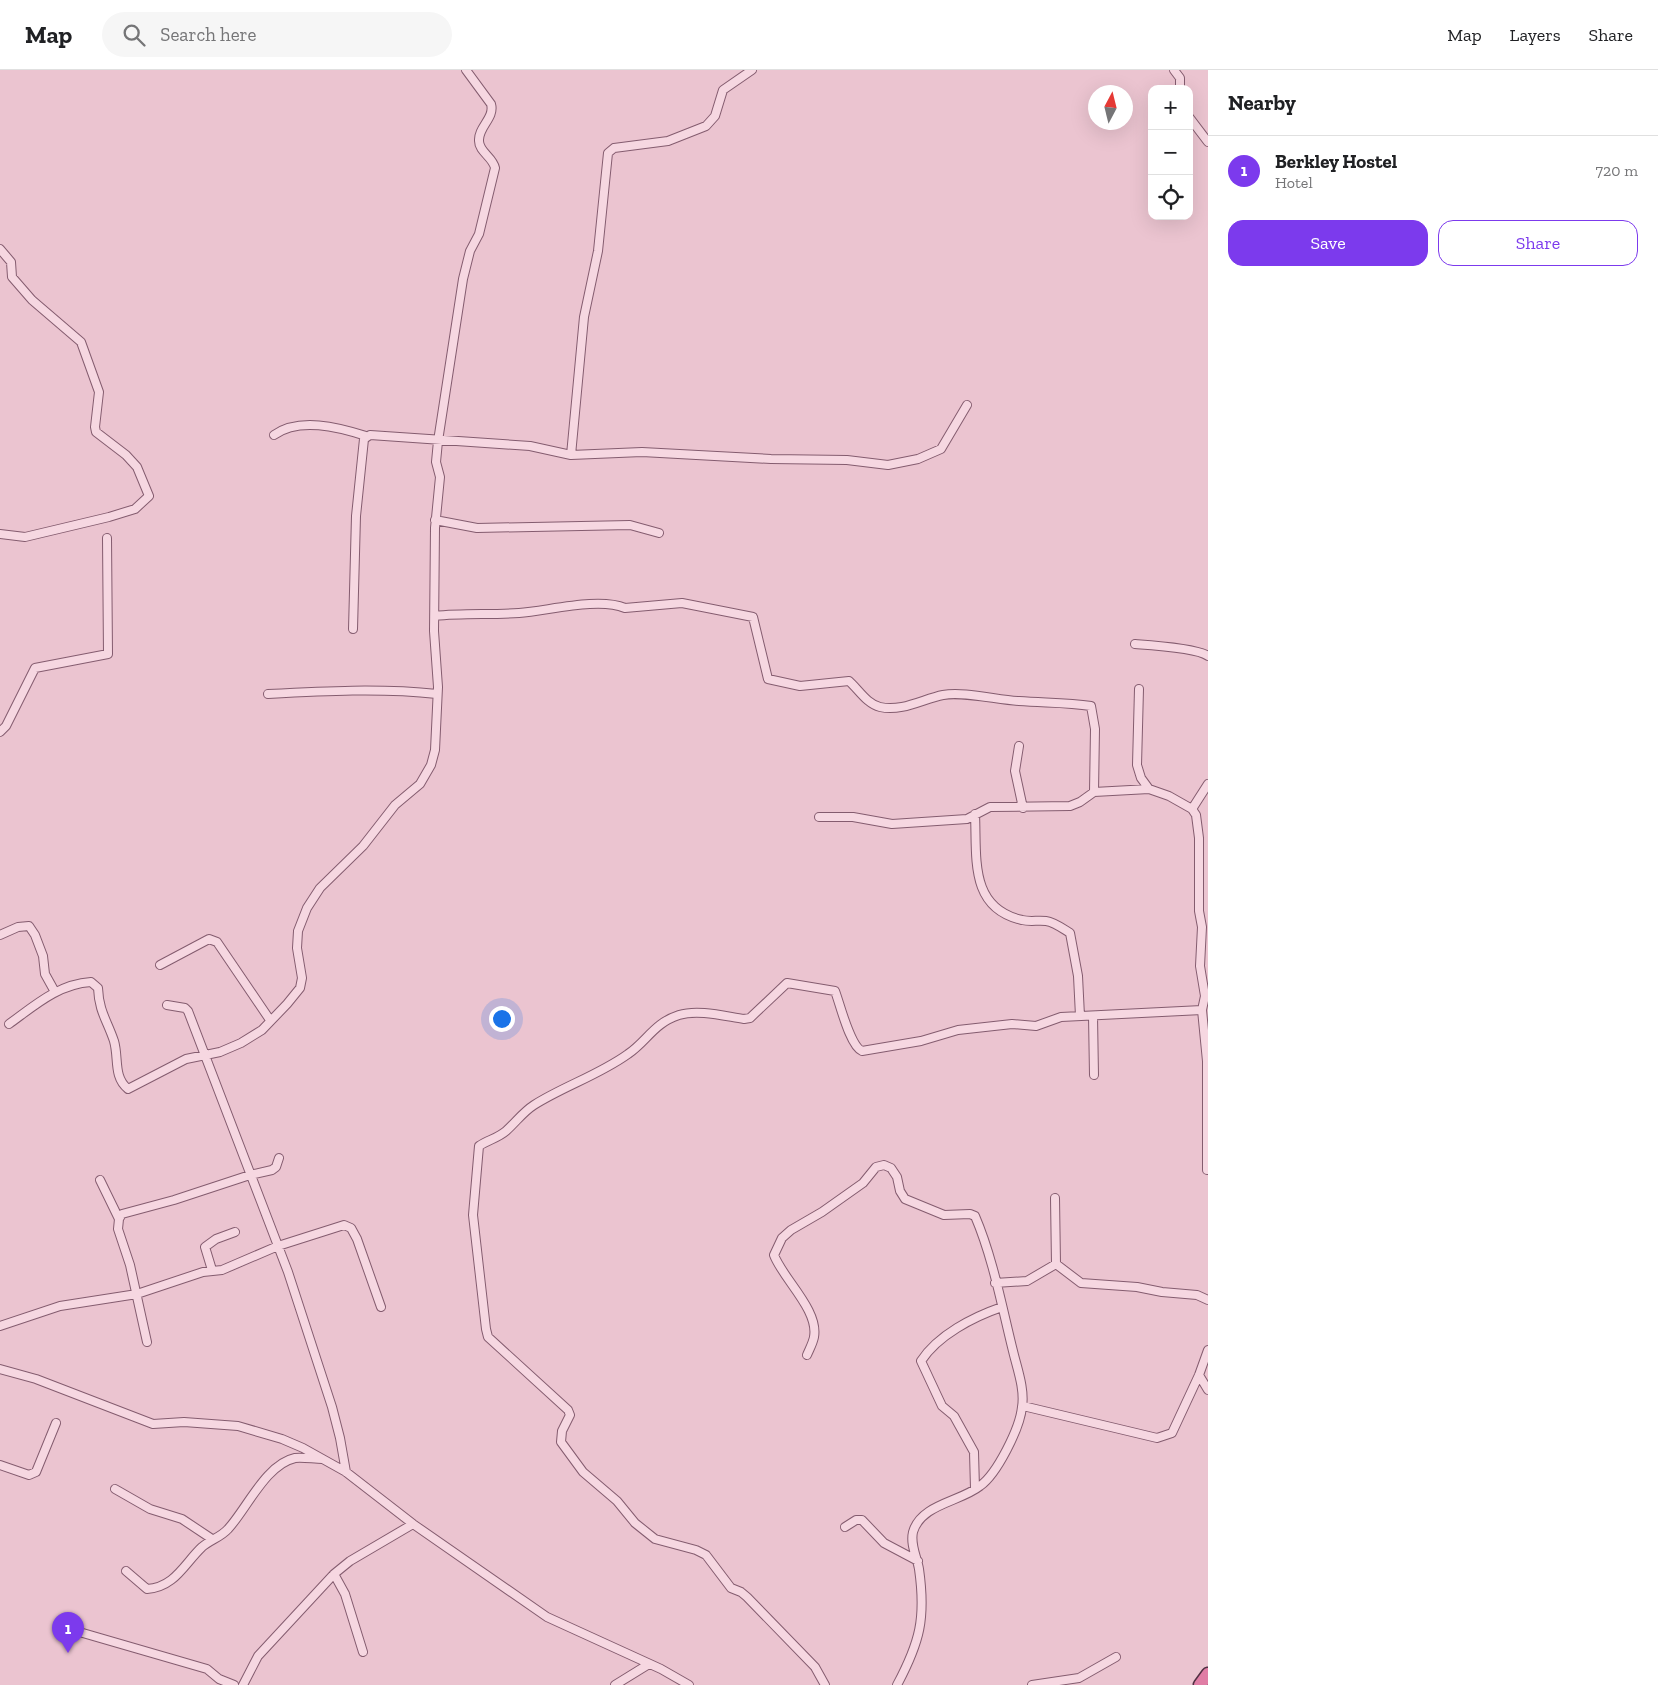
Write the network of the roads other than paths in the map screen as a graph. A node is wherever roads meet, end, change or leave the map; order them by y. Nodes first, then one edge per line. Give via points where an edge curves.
1 (466, 70) edge
2 (752, 70) edge
3 (1174, 70) edge
4 (1180, 85) edge
5 (1193, 122) edge
6 (1208, 142) edge
7 (0, 250) edge
8 (968, 405) dead end
9 (274, 435) dead end
10 (366, 436) junction
11 (438, 441) junction
12 (571, 455) junction
13 (435, 520) junction
14 (0, 534) edge
15 (659, 534) dead end
16 (107, 538) dead end
17 (435, 616) junction
18 (352, 629) dead end
19 (1135, 644) dead end
20 (1208, 656) edge
21 (1139, 689) dead end
22 (268, 694) dead end
23 (437, 694) junction
24 (0, 732) edge
25 (1019, 746) dead end
26 (1208, 784) edge
27 (1149, 788) junction
28 (1094, 792) junction
29 (1023, 808) junction
30 (1192, 809) junction
31 (975, 814) junction
32 (819, 817) dead end
33 (0, 935) edge
34 (160, 965) dead end
35 (54, 992) junction
36 (1207, 996) edge
37 (167, 1005) dead end
38 (1202, 1010) junction
39 (1080, 1016) junction
40 (1093, 1016) junction
41 (270, 1020) junction
42 (9, 1024) dead end
43 (205, 1056) junction
44 (1094, 1075) dead end
45 (279, 1158) dead end
46 (1207, 1170) dead end
47 (250, 1174) junction
48 (100, 1180) dead end
49 (1054, 1198) dead end
50 (119, 1219) junction
51 (235, 1232) dead end
52 (278, 1246) junction
53 (1056, 1264) junction
54 (212, 1270) junction
55 (995, 1283) junction
56 (137, 1294) junction
57 (1208, 1300) edge
58 (380, 1307) dead end
59 (1002, 1307) junction
60 (0, 1326) edge
61 (147, 1342) dead end
62 (1208, 1350) edge
63 (807, 1355) dead end
64 (0, 1369) edge
65 (1199, 1376) junction
66 (1208, 1390) edge
67 (1023, 1406) junction
68 (56, 1423) dead end
69 (324, 1460) junction
70 (0, 1465) edge
71 (346, 1472) junction
72 (115, 1489) dead end
73 (975, 1489) junction
74 (413, 1524) junction
75 (845, 1527) dead end
76 (212, 1539) junction
77 (918, 1561) junction
78 (126, 1571) dead end
79 (334, 1574) junction
80 (69, 1629) dead end
81 (363, 1652) dead end
82 (1116, 1657) dead end
83 (649, 1664) junction
84 (1208, 1674) edge
85 (234, 1685) edge
86 (243, 1685) edge
87 (615, 1685) edge
88 (689, 1685) edge
89 (825, 1685) edge
90 (897, 1685) edge
91 (1032, 1685) edge
92 (1200, 1685) edge

1 - 11 street via 492,104 479,139 482,151 494,162 495,168 479,234 470,251 463,279
2 - 12 street via 723,90 715,116 706,126 668,141 614,148 608,152 598,251 584,317
3 - 4 street via 1180,78
5 - 6 street
7 - 14 street via 11,262 12,276 32,300 81,342 99,392 96,432 138,467 149,496 135,509 109,517 25,537
8 - 12 street via 940,449 918,460 888,465 847,460 642,452
9 - 10 street via 285,427 300,425 329,427
10 - 11 street via 413,436
10 - 18 street via 356,516
11 - 12 street via 530,446
11 - 13 street via 436,462 440,477
13 - 15 street via 477,528 630,525
13 - 17 street
16 - 24 street via 108,654 36,668
17 - 23 street
17 - 28 street via 518,613 571,606 617,605 625,608 682,603 753,617 768,679 800,686 849,681 869,703 878,707 915,704 944,694 1091,706 1095,729
19 - 20 street
21 - 27 street via 1138,770
22 - 23 street via 328,691
23 - 41 street via 435,750 425,778 395,805 363,846 320,888 298,931 300,988
25 - 29 street via 1015,771
26 - 30 street
27 - 28 street
27 - 30 street
28 - 29 street via 1070,806
29 - 31 street via 990,807
30 - 36 street via 1198,824 1198,903 1202,926 1200,966
31 - 32 street via 967,819 892,824 853,817
31 - 39 street via 981,890 988,901 1005,914 1023,920 1047,921 1070,933 1078,976
33 - 35 street via 29,926
34 - 41 street via 209,938 217,942
35 - 42 street
35 - 43 street via 76,983 91,982 98,988 99,1007 114,1042 121,1084 128,1089 186,1059
36 - 38 street
37 - 43 street via 186,1008
38 - 40 street
38 - 46 street via 1207,1061
39 - 40 street
39 - 89 street via 1061,1017 1036,1026 1012,1024 958,1030 912,1043 862,1051 856,1048 851,1037 835,991 787,983 750,1018 694,1013 670,1019 651,1030 629,1053 587,1079 534,1105 507,1130 478,1150 474,1215 488,1337 568,1410 570,1415 562,1431 561,1442 584,1472 655,1540 706,1555 732,1588 747,1597 815,1667
40 - 44 street
41 - 43 street via 255,1035
43 - 47 street
45 - 47 street via 272,1170
47 - 50 street via 122,1214
47 - 52 street
48 - 50 street
49 - 53 street
50 - 56 street via 118,1229
51 - 54 street via 205,1247
52 - 54 street via 222,1270
52 - 58 street via 336,1226 351,1228 366,1260
52 - 71 street via 332,1407
53 - 55 street via 1027,1281
53 - 57 street via 1081,1283 1197,1295
54 - 56 street
55 - 59 street
55 - 63 street via 975,1216 944,1215 905,1199 891,1168 884,1165 876,1167 863,1183 791,1230 776,1247 774,1255 778,1264 802,1298 811,1319 815,1336
56 - 60 street via 60,1306
56 - 61 street
59 - 67 street
59 - 73 street via 970,1320 921,1361 942,1406 954,1416 974,1452
62 - 65 street
64 - 69 street via 36,1379 142,1422 238,1426 282,1439
65 - 66 street
65 - 67 street via 1172,1433 1157,1438
67 - 73 street via 1017,1427 997,1465
68 - 70 street via 36,1472 29,1475
69 - 71 street
69 - 76 street via 295,1458 283,1463 260,1485 226,1531
71 - 74 street
72 - 76 street via 150,1509 182,1519
73 - 77 street via 935,1508 918,1523 912,1543
74 - 79 street
74 - 83 street via 547,1617
75 - 77 street via 862,1520 884,1543
76 - 78 street via 171,1582 159,1588 147,1589
77 - 90 street via 924,1600 918,1635
79 - 81 street via 345,1594
79 - 86 street via 258,1656
80 - 85 street via 206,1669 219,1680
82 - 91 street via 1079,1678
83 - 87 street
83 - 88 street
84 - 92 highway

